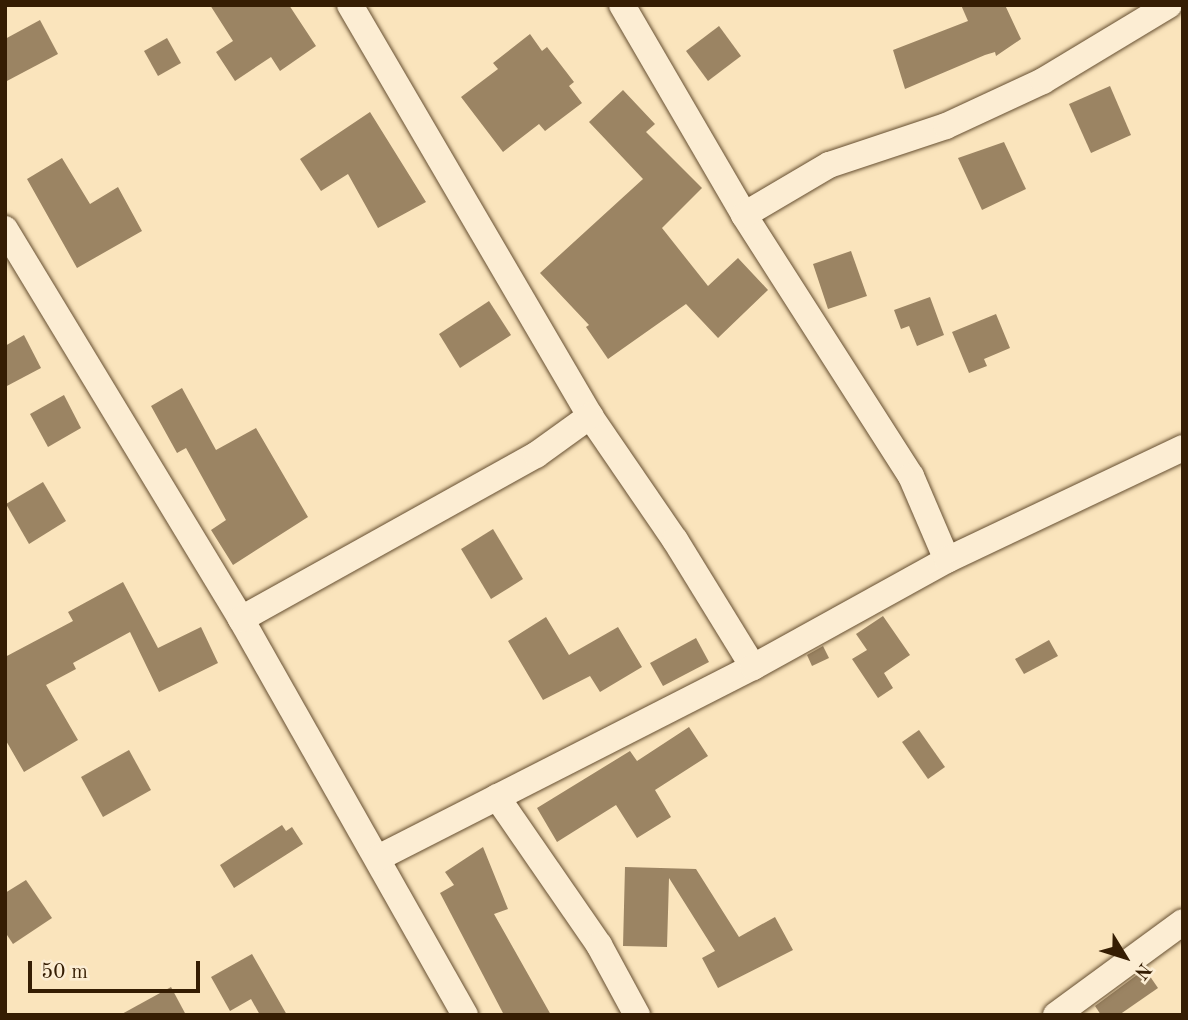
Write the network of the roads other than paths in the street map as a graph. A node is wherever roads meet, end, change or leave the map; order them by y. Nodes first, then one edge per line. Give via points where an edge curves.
1 (350, 5) edge
2 (622, 5) edge
3 (1169, 5) edge
4 (744, 215) junction
5 (6, 230) edge
6 (590, 416) junction
7 (1183, 448) edge
8 (947, 560) junction
9 (241, 619) junction
10 (753, 667) junction
11 (497, 797) junction
12 (378, 858) junction
13 (1183, 922) edge
14 (465, 1015) edge
15 (637, 1015) edge
16 (1056, 1015) edge

1 - 6 street
2 - 4 street
3 - 4 street via 1043,81 946,126 829,165
4 - 8 street via 911,476
5 - 9 street
6 - 9 street via 536,455
6 - 10 street via 675,540
7 - 8 street
8 - 10 street
9 - 12 street
10 - 11 street
11 - 12 street
11 - 15 street via 599,945
12 - 14 street
13 - 16 street

